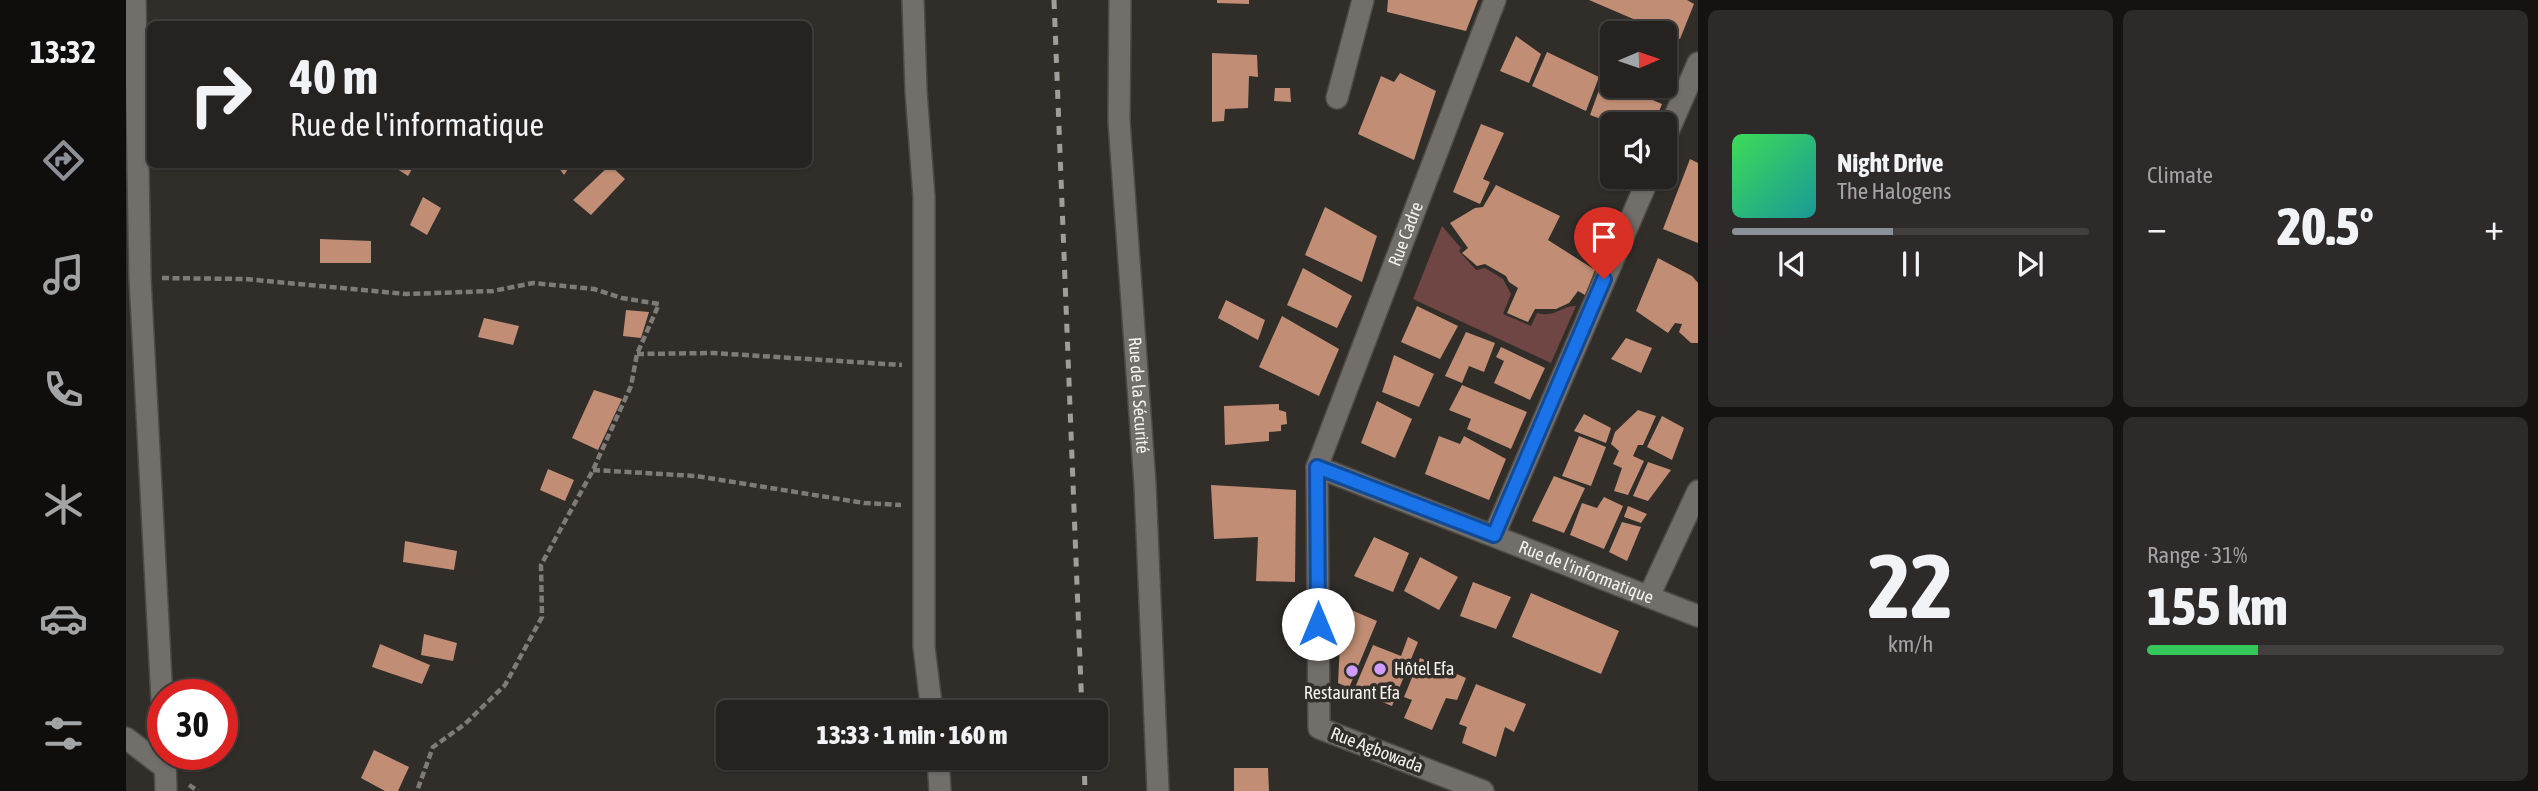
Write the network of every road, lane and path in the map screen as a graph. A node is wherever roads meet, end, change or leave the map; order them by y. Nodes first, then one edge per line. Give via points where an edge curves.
1 (135, 0) edge
2 (913, 0) edge
3 (1120, 0) edge
4 (1363, 0) edge
5 (1495, 0) edge
6 (1698, 63) edge
7 (1337, 98) dead end
8 (1677, 112) edge
9 (1644, 189) edge
10 (140, 278) junction
11 (637, 354) junction
12 (923, 367) junction
13 (1317, 467) junction
14 (593, 470) junction
15 (1698, 491) edge
16 (924, 505) junction
17 (1494, 535) junction
18 (1649, 596) junction
19 (1698, 616) edge
20 (161, 679) edge
21 (931, 700) edge
22 (126, 738) edge
23 (147, 750) edge
24 (165, 770) edge
25 (938, 770) edge
26 (166, 791) edge
27 (418, 791) edge
28 (940, 791) edge
29 (1158, 791) edge
30 (1483, 791) edge

1 - 10 street
2 - 12 street via 924,197
3 - 29 street, Rue de la Sécurité via 1119,121 1145,484
4 - 7 street
5 - 13 street, Rue Cadre
6 - 8 street
9 - 17 street
10 - 11 path via 245,279 407,295 533,283 594,289 659,304
10 - 20 street
11 - 12 path via 713,353
11 - 14 path via 631,386
12 - 16 street
13 - 17 street, Rue de l'informatique
13 - 30 street, Rue Agbowada via 1319,728
14 - 16 path via 695,476 864,503
14 - 27 path via 541,565 542,617 505,685 433,747
15 - 18 street
16 - 21 street via 925,647
17 - 18 street, Rue de l'informatique
18 - 19 street, Rue de l'informatique
22 - 23 street
24 - 26 street
25 - 28 street

